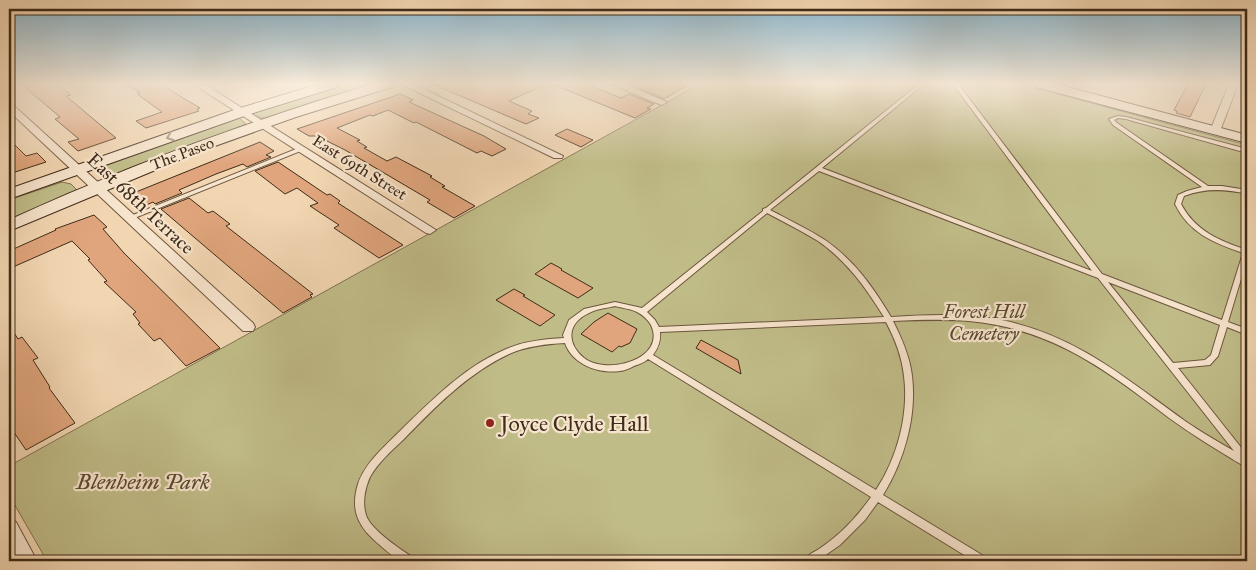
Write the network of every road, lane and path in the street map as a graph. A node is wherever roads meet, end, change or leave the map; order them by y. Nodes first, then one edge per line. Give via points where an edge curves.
1 (14, 111) edge
2 (247, 111) edge
3 (304, 111) edge
4 (462, 111) edge
5 (889, 111) edge
6 (975, 111) edge
7 (1143, 111) edge
8 (1223, 111) edge
9 (242, 112) junction
10 (261, 124) junction
11 (1215, 130) junction
12 (1247, 139) edge
13 (301, 149) junction
14 (1247, 151) edge
15 (558, 156) dead end
16 (818, 169) junction
17 (78, 170) junction
18 (97, 187) junction
19 (1205, 187) junction
20 (1247, 192) edge
21 (9, 194) edge
22 (765, 210) junction
23 (130, 218) junction
24 (9, 226) edge
25 (430, 230) dead end
26 (1247, 252) edge
27 (1099, 275) junction
28 (642, 312) junction
29 (890, 319) junction
30 (1224, 324) junction
31 (248, 327) dead end
32 (657, 330) junction
33 (1247, 332) edge
34 (566, 340) junction
35 (648, 356) junction
36 (1171, 366) junction
37 (1247, 462) edge
38 (877, 497) junction
39 (9, 528) edge
40 (26, 561) edge
41 (410, 561) edge
42 (810, 561) edge
43 (982, 561) edge

1 - 17 street, East 68th Terrace
2 - 9 main road, The Paseo
3 - 10 main road, The Paseo
4 - 15 street
5 - 16 lane
6 - 27 lane
7 - 11 main road
8 - 11 street
9 - 10 street, East 69th Street
9 -> 17 main road, The Paseo
10 - 13 street, East 69th Street
10 - 18 main road, The Paseo
11 - 12 main road
13 - 23 lane
13 - 25 street, East 69th Street
14 - 19 lane via 1118,116 1111,119
16 - 22 lane
16 - 27 lane
17 - 18 street, East 68th Terrace
17 - 21 main road, The Paseo
18 - 23 street, East 68th Terrace
18 - 24 main road, The Paseo
19 - 20 lane
19 - 26 lane via 1181,195 1178,204 1181,214 1208,236
22 - 28 lane
22 - 29 lane via 822,242 846,260 866,282
23 - 31 street, East 68th Terrace
26 - 30 lane
27 - 30 lane
27 - 36 lane
28 - 32 lane
28 - 34 lane via 615,304 598,306 579,314 569,324
29 - 32 lane
29 - 37 lane via 965,317 1016,326 1046,336 1109,369 1213,444
29 - 38 lane via 907,365 910,391 908,420 890,474
30 - 33 lane
30 - 36 lane via 1214,356 1207,362
32 - 35 lane via 655,347
34 - 35 lane via 578,359 599,368 635,364
34 - 41 lane via 515,348 479,367 430,407 379,459 364,480 359,499 361,517 395,552
35 - 38 lane
36 - 37 lane
38 - 42 lane via 840,537
38 - 43 lane
39 - 40 street

